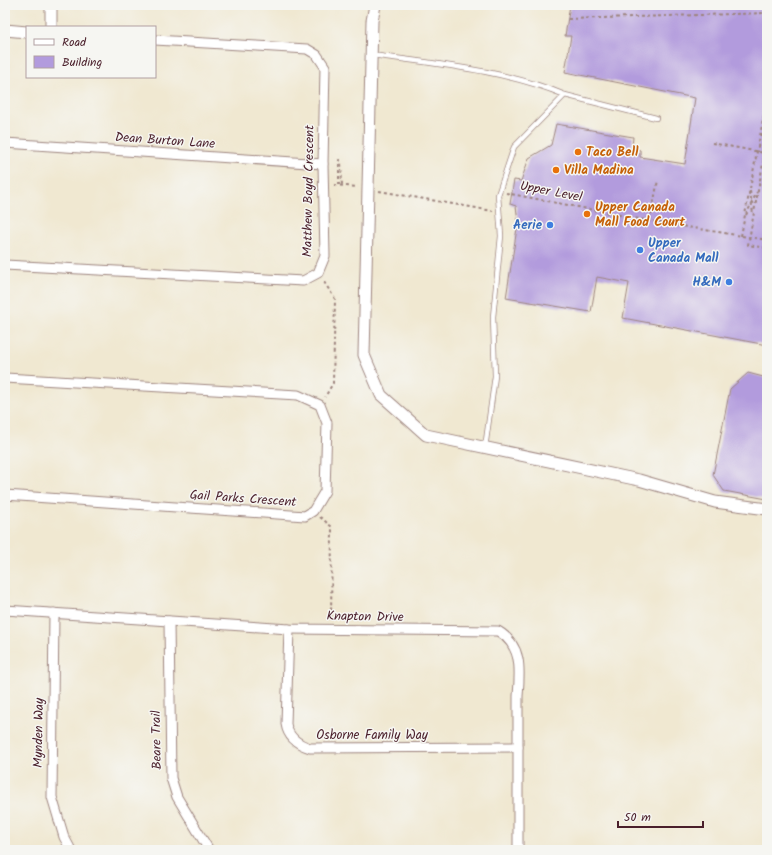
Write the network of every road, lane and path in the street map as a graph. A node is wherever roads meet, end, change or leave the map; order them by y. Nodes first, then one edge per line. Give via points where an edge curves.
1 (51, 5) edge
2 (375, 5) edge
3 (767, 13) edge
4 (568, 19) dead end
5 (51, 26) edge
6 (5, 30) edge
7 (26, 32) edge
8 (156, 40) edge
9 (371, 55) junction
10 (566, 95) junction
11 (767, 99) edge
12 (765, 111) junction
13 (656, 118) dead end
14 (767, 124) edge
15 (767, 138) edge
16 (759, 139) junction
17 (767, 142) edge
18 (5, 143) edge
19 (712, 143) dead end
20 (765, 153) junction
21 (323, 164) junction
22 (658, 180) dead end
23 (334, 185) dead end
24 (340, 185) junction
25 (750, 188) junction
26 (368, 189) junction
27 (758, 189) junction
28 (499, 191) junction
29 (499, 212) junction
30 (744, 218) junction
31 (753, 218) junction
32 (650, 221) junction
33 (741, 236) junction
34 (767, 240) edge
35 (767, 248) edge
36 (5, 265) edge
37 (318, 273) junction
38 (5, 378) edge
39 (320, 405) junction
40 (485, 448) junction
41 (5, 495) edge
42 (767, 509) edge
43 (313, 511) junction
44 (5, 610) edge
45 (54, 613) junction
46 (169, 620) junction
47 (289, 629) junction
48 (331, 630) junction
49 (518, 748) junction
50 (71, 850) edge
51 (209, 850) edge
52 (518, 850) edge

1 - 5 street
2 - 9 street
3 - 4 path
6 - 7 street
8 - 21 street, Matthew Boyd Crescent via 307,49 317,54 325,67
9 - 10 lane via 463,68 540,84
9 - 26 street
10 - 13 lane
10 - 28 lane via 514,147
11 - 12 path
12 - 15 path
12 - 16 path
14 - 16 path
16 - 25 path
17 - 20 path
18 - 21 street, Dean Burton Lane
19 - 20 path
20 - 27 path
21 - 37 street, Matthew Boyd Crescent via 324,256
22 - 32 path
23 - 24 path
24 - 24 path via 339,160 341,161
24 - 26 path
25 - 30 path
25 - 31 path
26 - 29 path
26 - 40 street via 364,355 381,395 426,435
27 - 30 path
27 - 31 path
28 - 29 lane
28 - 32 path, Upper Level
29 - 40 lane via 501,236 493,317 495,376
30 - 33 path
31 - 35 path via 748,245
32 - 33 path, Upper Level
33 - 34 path, Upper Level
36 - 37 street, Matthew Boyd Crescent via 303,281
37 - 39 path via 335,299 333,383
38 - 39 street via 298,395
39 - 43 street, Gail Parks Crescent via 327,423 325,491
40 - 42 street via 639,480 715,502
41 - 43 street, Gail Parks Crescent via 305,516
43 - 48 path via 332,527
44 - 45 street, Knapton Drive
45 - 46 street, Knapton Drive
45 - 50 street, Mynden Way via 52,797 64,837
46 - 47 street, Knapton Drive
46 - 51 street, Beare Trail via 171,778 177,797
47 - 48 street, Knapton Drive
47 - 49 street, Osborne Family Way via 286,724 287,731 293,739 303,746
48 - 49 street, Knapton Drive via 498,631 508,637 518,657 520,671
49 - 52 street, Knapton Drive

